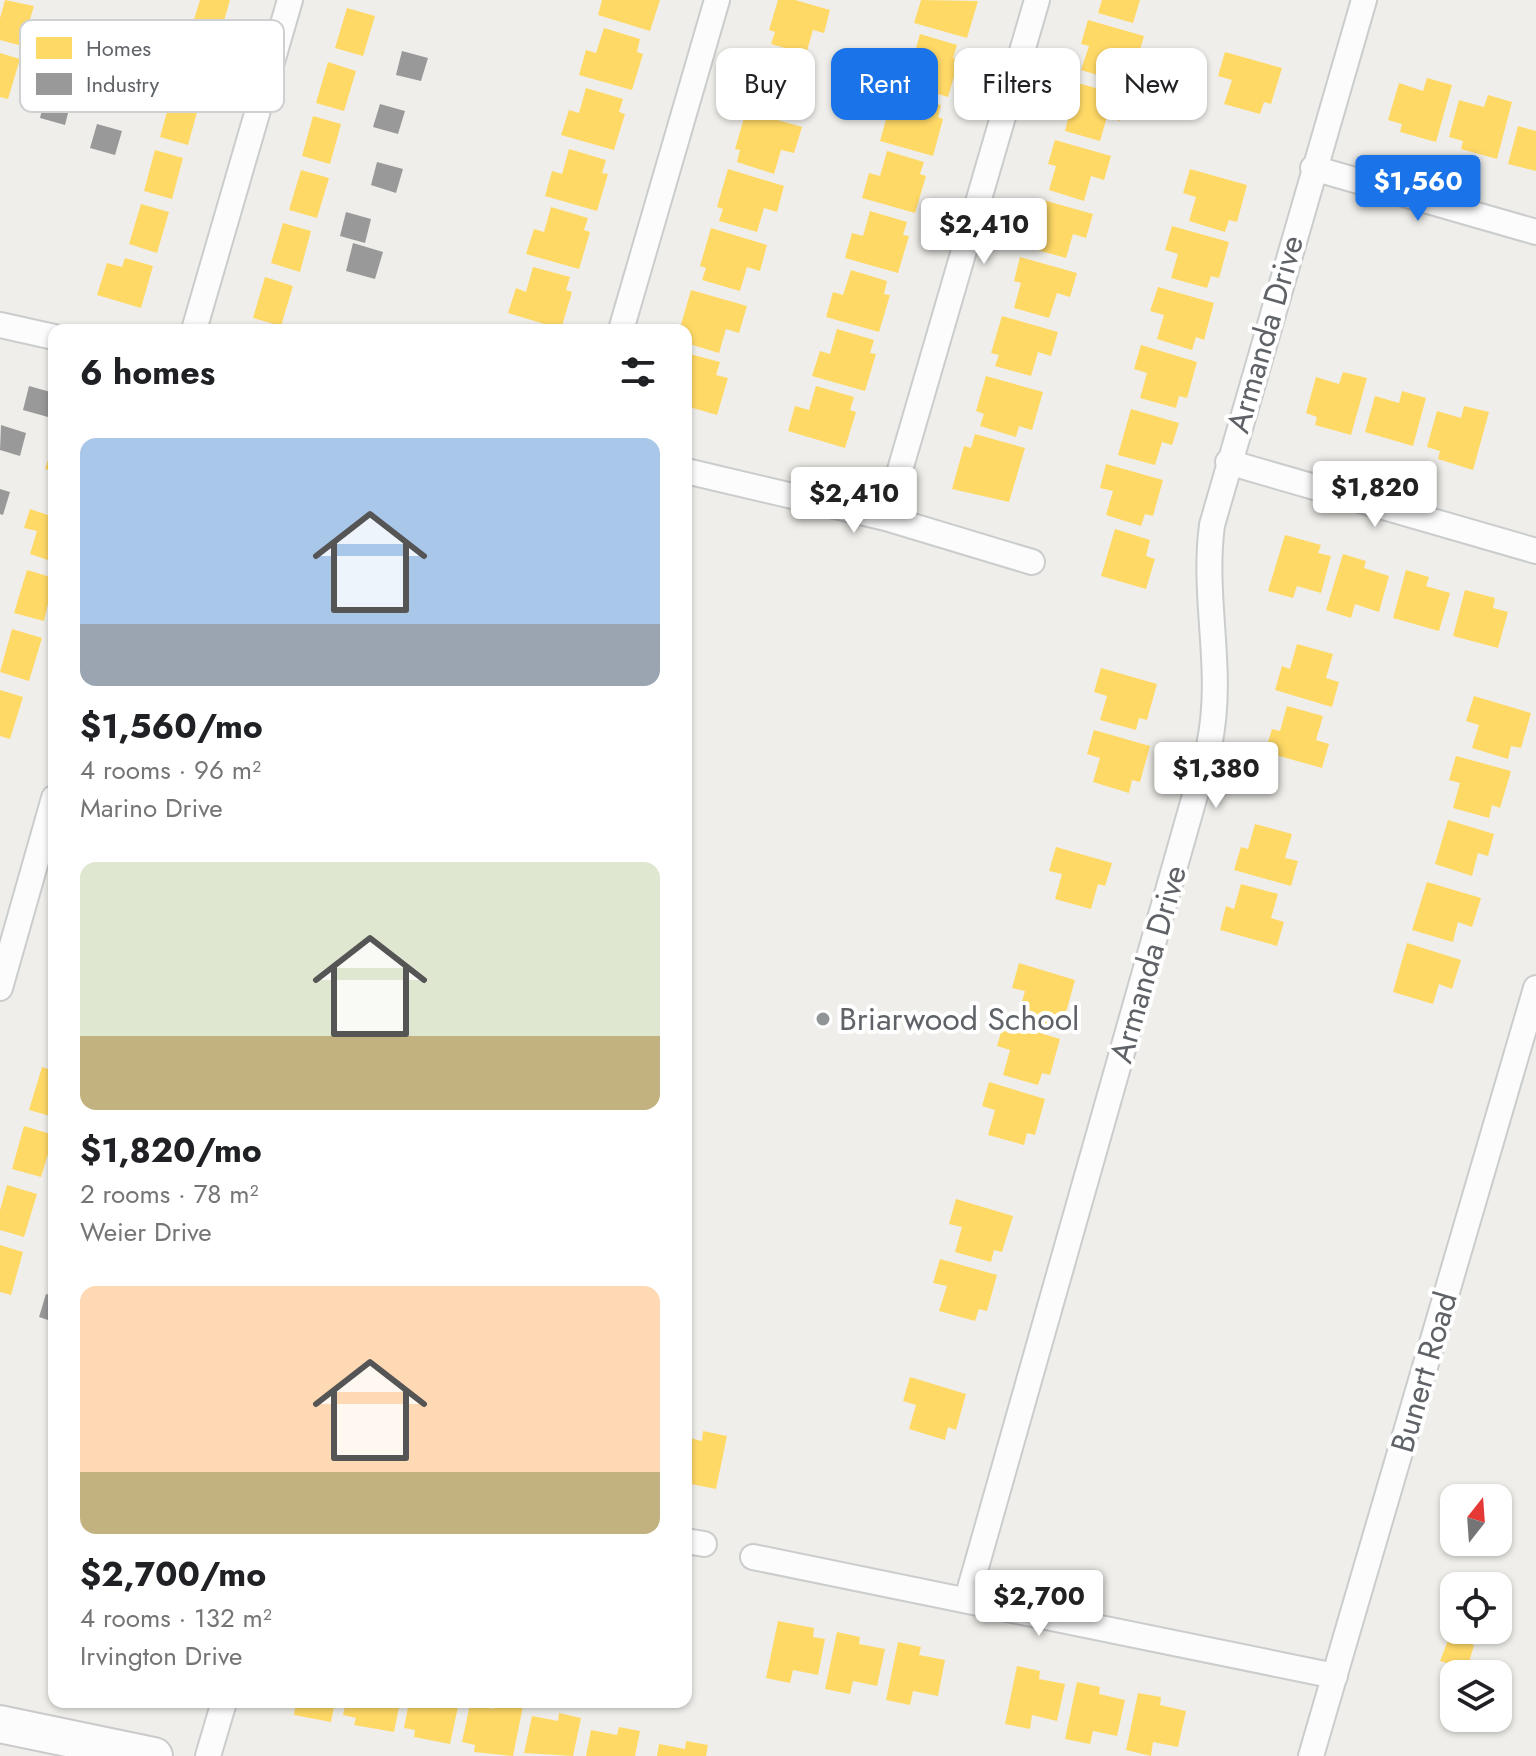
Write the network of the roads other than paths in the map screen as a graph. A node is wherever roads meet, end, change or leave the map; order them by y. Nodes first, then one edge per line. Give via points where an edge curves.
1 (290, 0) edge
2 (717, 0) edge
3 (1037, 0) edge
4 (1364, 0) edge
5 (284, 21) edge
6 (257, 112) edge
7 (1313, 168) junction
8 (1536, 232) edge
9 (196, 324) edge
10 (623, 324) edge
11 (0, 325) edge
12 (48, 336) edge
13 (1228, 462) junction
14 (692, 472) edge
15 (886, 518) junction
16 (1536, 551) edge
17 (1032, 562) dead end
18 (48, 819) edge
19 (0, 988) edge
20 (1536, 988) edge
21 (753, 1557) dead end
22 (967, 1599) junction
23 (1335, 1676) junction
24 (222, 1708) edge
25 (0, 1724) edge
26 (154, 1756) edge
27 (208, 1756) edge
28 (1311, 1756) edge

1 - 5 street
2 - 10 street
3 - 15 street
4 - 7 street, Armanda Drive
6 - 9 street
7 - 8 street
7 - 13 street, Armanda Drive
11 - 12 street
13 - 16 street
13 - 22 street, Armanda Drive via 1208,556 1217,675 1209,746
14 - 15 street
15 - 17 street
18 - 19 street
20 - 23 street, Bunert Road
21 - 22 street
22 - 23 street
23 - 28 street, Bunert Road
24 - 27 street
25 - 26 street

